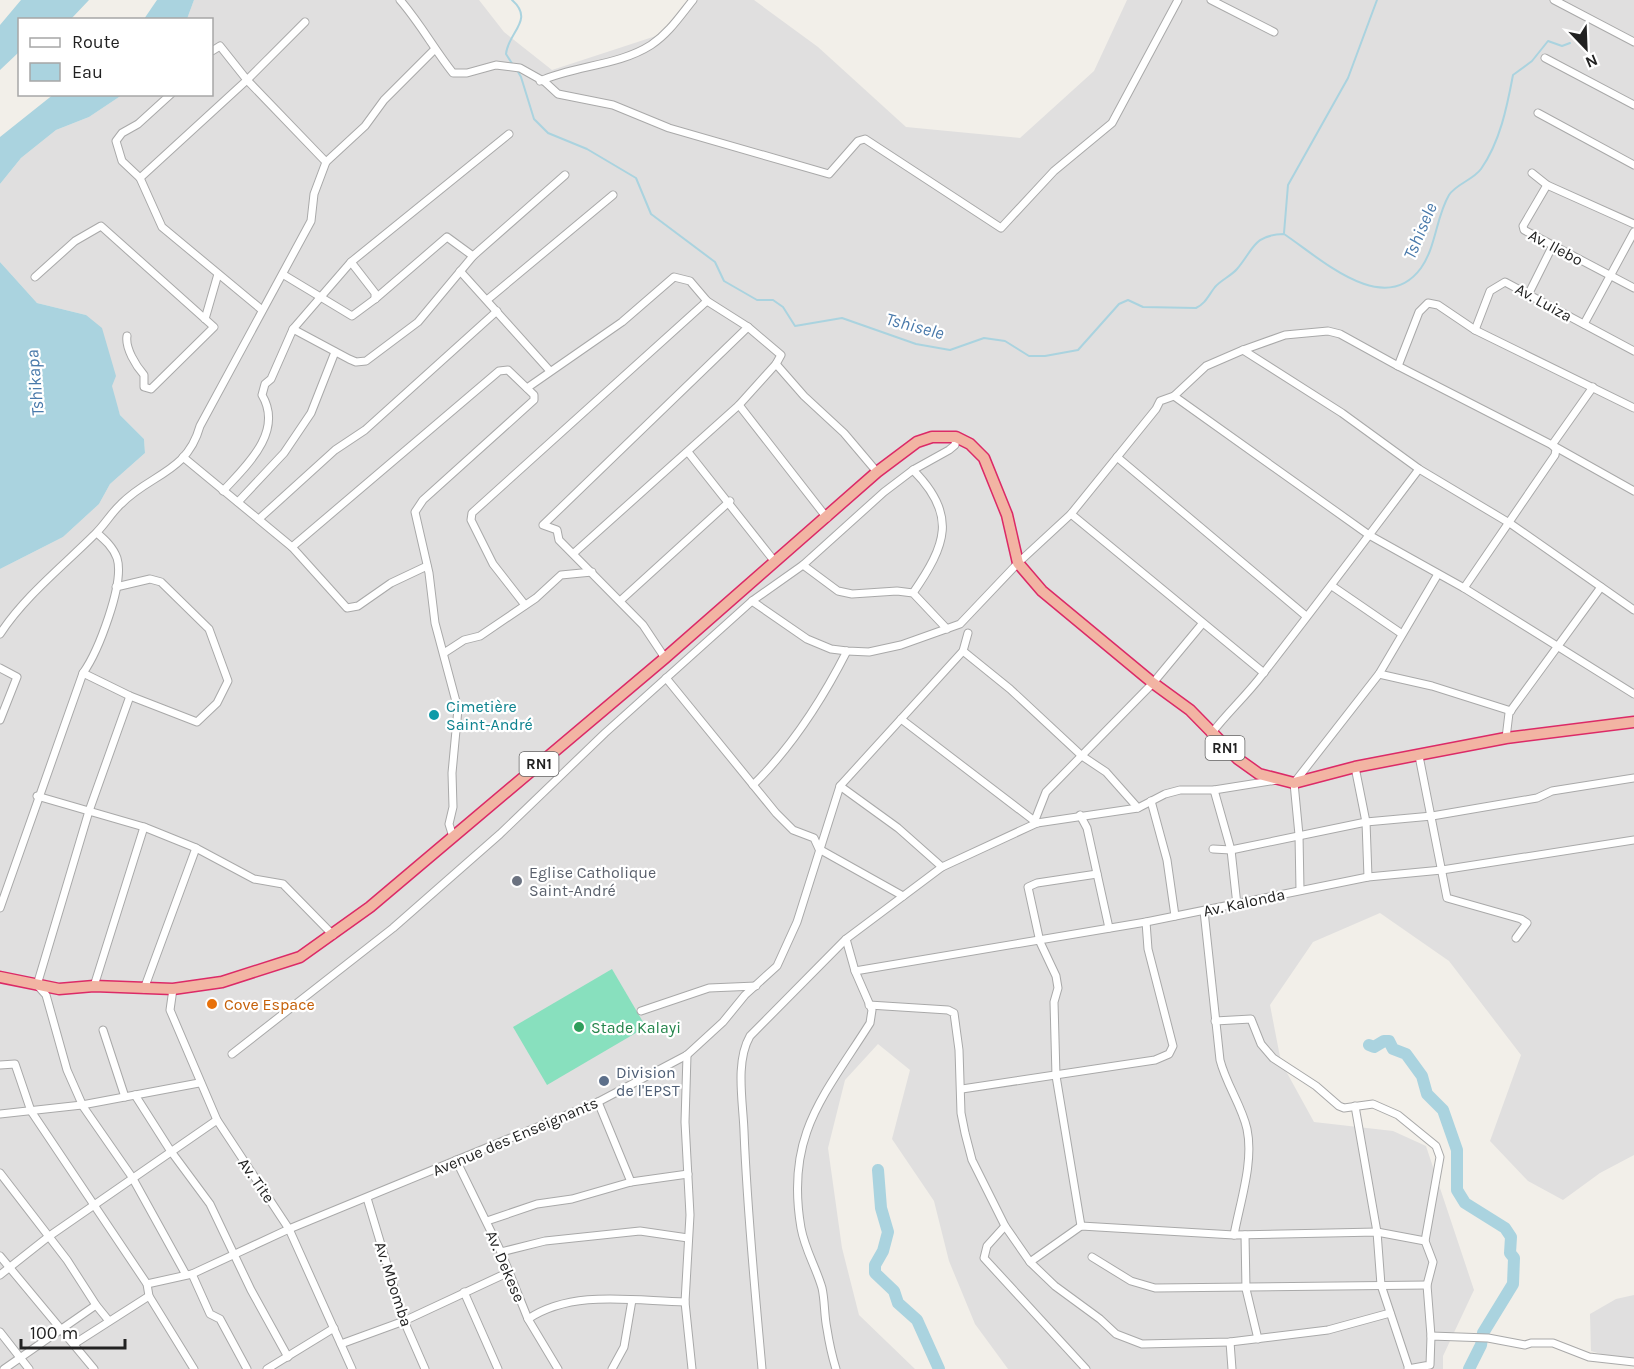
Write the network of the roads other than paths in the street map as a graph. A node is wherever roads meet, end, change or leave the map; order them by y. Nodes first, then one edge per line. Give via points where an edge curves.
1 (400, 0) edge
2 (693, 0) edge
3 (1178, 0) edge
4 (1211, 0) edge
5 (1554, 0) edge
6 (1568, 3) edge
7 (305, 22) dead end
8 (1274, 32) dead end
9 (1634, 42) edge
10 (213, 50) edge
11 (435, 50) junction
12 (1545, 58) dead end
13 (247, 80) junction
14 (540, 81) junction
15 (169, 96) edge
16 (1634, 105) edge
17 (1538, 114) dead end
18 (509, 134) dead end
19 (326, 162) junction
20 (1634, 165) edge
21 (1533, 173) dead end
22 (565, 175) dead end
23 (140, 178) junction
24 (1547, 185) junction
25 (613, 195) dead end
26 (1634, 224) edge
27 (1634, 232) edge
28 (1553, 245) junction
29 (473, 256) junction
30 (351, 262) junction
31 (460, 271) junction
32 (218, 274) junction
33 (1609, 274) junction
34 (284, 275) junction
35 (35, 277) dead end
36 (1634, 288) edge
37 (1529, 293) junction
38 (320, 295) junction
39 (375, 299) junction
40 (487, 300) junction
41 (707, 301) junction
42 (262, 310) junction
43 (497, 311) junction
44 (205, 319) junction
45 (1584, 324) junction
46 (748, 327) junction
47 (293, 329) junction
48 (1475, 330) junction
49 (127, 336) dead end
50 (1243, 350) junction
51 (1634, 351) edge
52 (335, 352) junction
53 (776, 364) junction
54 (1398, 366) junction
55 (550, 371) junction
56 (1593, 387) junction
57 (527, 388) junction
58 (1174, 396) junction
59 (739, 405) junction
60 (1634, 408) edge
61 (956, 437) junction
62 (1552, 445) junction
63 (688, 452) junction
64 (183, 457) junction
65 (1117, 457) junction
66 (1419, 469) junction
67 (913, 470) junction
68 (877, 472) junction
69 (223, 491) junction
70 (1634, 491) edge
71 (730, 501) junction
72 (238, 502) junction
73 (1071, 514) junction
74 (260, 518) junction
75 (827, 518) junction
76 (1511, 524) junction
77 (97, 533) junction
78 (1369, 536) junction
79 (292, 547) junction
80 (574, 553) junction
81 (775, 562) junction
82 (1018, 563) junction
83 (803, 565) junction
84 (427, 566) junction
85 (592, 572) junction
86 (1438, 574) junction
87 (1332, 586) junction
88 (116, 587) junction
89 (1601, 587) junction
90 (1464, 588) junction
91 (913, 593) junction
92 (620, 601) junction
93 (752, 601) junction
94 (525, 605) junction
95 (1634, 610) edge
96 (1306, 616) junction
97 (1202, 624) junction
98 (947, 628) junction
99 (968, 633) dead end
100 (0, 634) edge
101 (1402, 634) junction
102 (1559, 648) junction
103 (847, 651) junction
104 (963, 651) junction
105 (444, 652) junction
106 (665, 658) junction
107 (0, 668) edge
108 (83, 673) junction
109 (1264, 673) junction
110 (1379, 674) junction
111 (666, 678) junction
112 (1154, 683) junction
113 (1634, 694) edge
114 (130, 696) junction
115 (1511, 711) junction
116 (901, 719) junction
117 (0, 720) edge
118 (1634, 722) edge
119 (1211, 734) junction
120 (1506, 738) junction
121 (1082, 756) junction
122 (1419, 756) junction
123 (1355, 767) junction
124 (1634, 778) edge
125 (1280, 780) junction
126 (1294, 783) junction
127 (753, 785) junction
128 (840, 786) junction
129 (1214, 790) junction
130 (37, 796) junction
131 (1151, 801) junction
132 (1138, 808) junction
133 (89, 811) junction
134 (1080, 815) junction
135 (1432, 816) junction
136 (1036, 821) junction
137 (1366, 822) junction
138 (144, 827) junction
139 (1299, 835) junction
140 (453, 837) junction
141 (1634, 840) edge
142 (196, 848) junction
143 (819, 849) junction
144 (1213, 849) dead end
145 (1231, 850) junction
146 (942, 867) junction
147 (1442, 870) junction
148 (1097, 874) junction
149 (1368, 877) junction
150 (1300, 890) junction
151 (903, 896) junction
152 (1238, 905) junction
153 (0, 908) edge
154 (1204, 911) junction
155 (1175, 916) junction
156 (1146, 922) junction
157 (1109, 928) junction
158 (333, 935) junction
159 (1516, 938) dead end
160 (846, 939) junction
161 (1040, 942) junction
162 (855, 971) junction
163 (0, 977) edge
164 (37, 985) junction
165 (94, 986) junction
166 (756, 986) junction
167 (144, 989) junction
168 (173, 989) junction
169 (869, 1005) junction
170 (641, 1011) dead end
171 (1215, 1021) junction
172 (103, 1030) dead end
173 (232, 1054) dead end
174 (687, 1055) junction
175 (0, 1065) edge
176 (1056, 1076) junction
177 (200, 1083) junction
178 (962, 1089) junction
179 (135, 1095) junction
180 (125, 1097) junction
181 (598, 1102) junction
182 (82, 1105) junction
183 (1355, 1106) junction
184 (31, 1111) junction
185 (0, 1114) edge
186 (217, 1120) junction
187 (170, 1150) junction
188 (456, 1160) junction
189 (0, 1173) edge
190 (688, 1174) junction
191 (132, 1177) junction
192 (631, 1182) junction
193 (367, 1198) junction
194 (94, 1204) junction
195 (487, 1221) junction
196 (1005, 1226) junction
197 (1081, 1226) junction
198 (290, 1228) junction
199 (1377, 1232) junction
200 (1234, 1235) junction
201 (1245, 1235) junction
202 (48, 1237) junction
203 (688, 1238) junction
204 (1425, 1241) junction
205 (501, 1252) junction
206 (234, 1255) junction
207 (0, 1256) edge
208 (1092, 1257) dead end
209 (1030, 1262) junction
210 (8, 1268) junction
211 (509, 1272) junction
212 (189, 1274) junction
213 (0, 1275) edge
214 (147, 1284) junction
215 (1381, 1285) junction
216 (1427, 1285) junction
217 (1246, 1289) junction
218 (464, 1292) junction
219 (149, 1296) junction
220 (632, 1299) junction
221 (686, 1302) junction
222 (96, 1305) junction
223 (1390, 1313) junction
224 (528, 1318) junction
225 (109, 1321) junction
226 (404, 1321) junction
227 (61, 1328) junction
228 (334, 1328) junction
229 (0, 1332) edge
230 (1431, 1336) junction
231 (1258, 1339) junction
232 (1230, 1342) junction
233 (74, 1344) junction
234 (341, 1344) junction
235 (288, 1357) junction
236 (20, 1358) junction
237 (1634, 1362) edge
238 (4, 1369) edge
239 (29, 1369) edge
240 (94, 1369) edge
241 (194, 1369) edge
242 (247, 1369) edge
243 (267, 1369) edge
244 (352, 1369) edge
245 (425, 1369) edge
246 (498, 1369) edge
247 (558, 1369) edge
248 (612, 1369) edge
249 (692, 1369) edge
250 (762, 1369) edge
251 (836, 1369) edge
252 (1086, 1369) edge
253 (1232, 1369) edge
254 (1409, 1369) edge

1 - 11 street via 417,19
2 - 14 street via 652,44 612,61 568,70
3 - 14 street via 1112,123 1054,171 1001,228 865,139 858,141 829,174 669,128 613,105 558,94
4 - 8 street
5 - 6 street
6 - 9 street
7 - 13 street
10 - 13 street via 220,46
11 - 14 street via 456,74 487,66 509,67 520,68
11 - 19 street
12 - 16 street
13 - 19 street
13 - 23 street
15 - 23 street via 116,141 122,161
17 - 20 street
18 - 30 street
19 - 34 street via 314,194 311,221
21 - 24 street
22 - 29 street
23 - 32 street via 162,227
24 - 26 street
24 - 28 street, Av. Ilebo via 1523,228
25 - 40 street
27 - 33 street
28 - 33 street, Av. Ilebo
28 - 37 street
29 - 31 street
29 - 39 street via 447,237
30 - 38 street
30 - 39 street
31 - 40 street
31 - 52 street via 418,322 366,361 356,362
32 - 42 street
32 - 44 street
33 - 36 street, Av. Ilebo
33 - 45 street
34 - 38 street
34 - 42 street
35 - 44 street via 75,241 101,226
37 - 45 street, Av. Luiza
37 - 48 street, Av. Luiza via 1505,282 1498,285 1490,291
38 - 39 street via 352,316
38 - 47 street
40 - 43 street
41 - 46 street
41 - 55 street via 690,281 674,277 622,322
41 - 94 street via 472,513 471,519 493,564
42 - 64 street via 200,426 195,444
43 - 55 street
43 - 74 street
44 - 49 street via 214,327 151,390 144,387 144,375 126,343
45 - 51 street, Av. Luiza
46 - 53 street via 779,352
46 - 80 street via 546,520 543,525 558,530 559,540
47 - 52 street
47 - 69 street via 262,395 268,405 262,445
48 - 54 street via 1438,305 1428,303 1419,312
48 - 56 street
50 - 54 street via 1285,335 1328,330
50 - 58 street via 1206,366
50 - 66 street via 1342,413
52 - 72 street via 311,413 284,453
53 - 59 street
53 - 68 street
54 - 62 street
55 - 57 street
56 - 60 street
56 - 62 street
57 - 79 street via 508,370 500,371
57 - 84 street via 534,400 418,505 415,512
58 - 65 street via 1160,401
58 - 78 street
59 - 63 street
59 - 75 street
61 - 67 street via 949,450
61 - 68 highway, RN1 via 932,437 917,442
61 - 82 highway, RN1 via 984,458 1007,515
62 - 70 street
62 - 76 street via 1555,455
63 - 71 street
63 - 80 street
64 - 69 street
64 - 77 street via 120,504
65 - 73 street
65 - 96 street
66 - 76 street
66 - 78 street
67 - 83 street
67 - 91 street via 932,489 940,508 943,534 935,558
68 - 75 highway, RN1
69 - 72 street
71 - 81 street
71 - 92 street
72 - 74 street
73 - 82 street
73 - 97 street
74 - 79 street
75 - 81 highway, RN1
76 - 89 street
76 - 90 street
77 - 88 street via 116,556
77 - 100 street via 55,570
78 - 86 street
78 - 87 street
79 - 84 street via 351,609
80 - 85 street
81 - 106 highway, RN1
82 - 98 street via 960,624
82 - 112 highway, RN1 via 1042,591
83 - 91 street via 838,591
83 - 93 street
84 - 105 street via 435,624
85 - 92 street
85 - 94 street via 561,575
86 - 90 street
86 - 101 street
87 - 96 street
87 - 101 street
88 - 108 street via 94,657
88 - 114 street via 150,579 161,582 209,629 228,681 217,703 197,723
89 - 95 street
89 - 102 street
90 - 102 street
91 - 98 street
92 - 106 street via 648,630
93 - 103 street via 807,639
93 - 111 street
94 - 105 street via 480,636
96 - 109 street
97 - 109 street
97 - 112 street
98 - 103 street via 901,645 868,652
99 - 104 street, Avenue des Enseignants
101 - 110 street
102 - 113 street
102 - 115 street
103 - 127 street via 808,720 774,765
104 - 116 street, Avenue des Enseignants
104 - 121 street
105 - 140 street via 459,709 449,824
106 - 140 highway, RN1
107 - 117 street via 17,677
108 - 114 street
108 - 130 street
109 - 119 street
110 - 115 street
110 - 126 street
111 - 127 street
111 - 173 street via 393,928
112 - 119 highway, RN1 via 1190,710
112 - 121 street
114 - 133 street
115 - 120 street
116 - 128 street, Avenue des Enseignants
116 - 136 street
118 - 120 highway, RN1
119 - 125 highway, RN1 via 1249,769
120 - 122 highway, RN1
121 - 132 street via 1106,772
121 - 136 street via 1046,792
122 - 123 highway, RN1
122 - 135 street
123 - 126 highway, RN1
123 - 137 street
124 - 135 street
125 - 126 highway, RN1
125 - 129 street
126 - 139 street
127 - 143 street via 793,830 814,838
128 - 143 street, Avenue des Enseignants
128 - 146 street via 898,828
129 - 131 street via 1180,790
129 - 145 street
130 - 133 street
130 - 153 street
131 - 132 street
131 - 155 street via 1167,860
132 - 134 street
133 - 138 street
133 - 164 street
134 - 136 street
134 - 148 street via 1087,828
135 - 137 street
135 - 147 street
136 - 146 street
137 - 139 street
137 - 149 street
138 - 142 street
138 - 165 street
139 - 145 street
139 - 150 street
140 - 158 highway, RN1
141 - 147 street, Av. Kalonda
142 - 158 street via 254,879 283,884
142 - 167 street
143 - 151 street
143 - 166 street, Avenue des Enseignants via 797,922 777,966
144 - 145 street
145 - 152 street
146 - 151 street
147 - 149 street, Av. Kalonda
147 - 159 street via 1447,898 1527,923
148 - 157 street
148 - 161 street via 1028,887
149 - 150 street, Av. Kalonda
150 - 152 street, Av. Kalonda
151 - 160 street
152 - 154 street, Av. Kalonda
154 - 155 street, Av. Kalonda
154 - 171 street
155 - 156 street, Av. Kalonda
156 - 157 street, Av. Kalonda
156 - 176 street via 1148,949 1172,1041 1171,1051 1155,1060
157 - 161 street, Av. Kalonda
158 - 168 highway, RN1 via 300,957 271,968 222,982
160 - 162 street
160 - 250 street via 750,1036 744,1052 744,1167
161 - 162 street, Av. Kalonda via 962,951
161 - 176 street via 1058,988 1053,1002
162 - 169 street
163 - 164 highway, RN1
164 - 165 highway, RN1
164 - 182 street via 46,995 67,1070
165 - 167 highway, RN1
166 - 170 street via 709,988
166 - 174 street, Avenue des Enseignants
167 - 168 highway, RN1
168 - 177 street, Av. Tite via 170,1010
169 - 178 street via 954,1013
169 - 251 street via 873,1015 870,1023 809,1122 800,1150 796,1185 801,1228 822,1291
171 - 183 street via 1251,1019 1261,1044 1273,1058 1339,1106
171 - 200 street via 1223,1070 1248,1142
172 - 180 street
174 - 181 street, Avenue des Enseignants
174 - 190 street
175 - 184 street via 15,1064
176 - 178 street
176 - 197 street
177 - 179 street
177 - 186 street, Av. Tite
178 - 196 street via 961,1113 972,1160
179 - 180 street
179 - 187 street
180 - 182 street
181 - 188 street, Avenue des Enseignants
181 - 192 street
182 - 184 street
182 - 191 street
183 - 199 street
183 - 204 street via 1383,1107 1436,1146 1440,1158
184 - 185 street
184 - 194 street
186 - 187 street
186 - 198 street, Av. Tite
187 - 191 street
187 - 206 street via 210,1204
188 - 193 street, Avenue des Enseignants
188 - 195 street, Av. Dekese
189 - 202 street
190 - 192 street
190 - 203 street
191 - 194 street
191 - 212 street
192 - 195 street via 572,1199 537,1204
193 - 198 street, Avenue des Enseignants
193 - 226 street, Av. Mbomba
194 - 202 street
194 - 214 street
195 - 205 street, Av. Dekese
196 - 209 street
196 - 252 street via 987,1246 984,1258
197 - 200 street
197 - 209 street
198 - 206 street, Avenue des Enseignants
198 - 228 street, Av. Tite
199 - 201 street
199 - 204 street
199 - 215 street
200 - 201 street
201 - 217 street
202 - 210 street
202 - 222 street
203 - 205 street via 640,1232 545,1240
203 - 221 street
204 - 216 street via 1433,1262
205 - 211 street, Av. Dekese
206 - 212 street, Avenue des Enseignants
206 - 235 street
207 - 210 street
208 - 217 street via 1131,1281 1155,1288
209 - 232 street via 1128,1341
210 - 213 street
210 - 227 street
211 - 218 street
211 - 224 street, Av. Dekese
212 - 214 street, Avenue des Enseignants
212 - 242 street via 210,1314 220,1319
214 - 219 street
215 - 216 street
215 - 217 street
215 - 223 street
216 - 230 street
217 - 231 street
218 - 226 street
218 - 246 street
219 - 225 street
219 - 241 street
220 - 221 street
220 - 224 street via 561,1304
220 - 248 street via 624,1347
221 - 249 street
222 - 225 street
222 - 227 street
223 - 231 street via 1328,1330
223 - 254 street
224 - 247 street, Av. Dekese
225 - 233 street
226 - 234 street
226 - 245 street, Av. Mbomba
227 - 233 street
227 - 236 street
228 - 234 street, Av. Tite
228 - 235 street
229 - 236 street
230 - 237 street via 1488,1338 1525,1346 1553,1343 1588,1357
230 - 254 street via 1430,1365
231 - 232 street
232 - 253 street
233 - 240 street
234 - 244 street, Av. Tite
235 - 243 street
236 - 238 street
236 - 239 street

